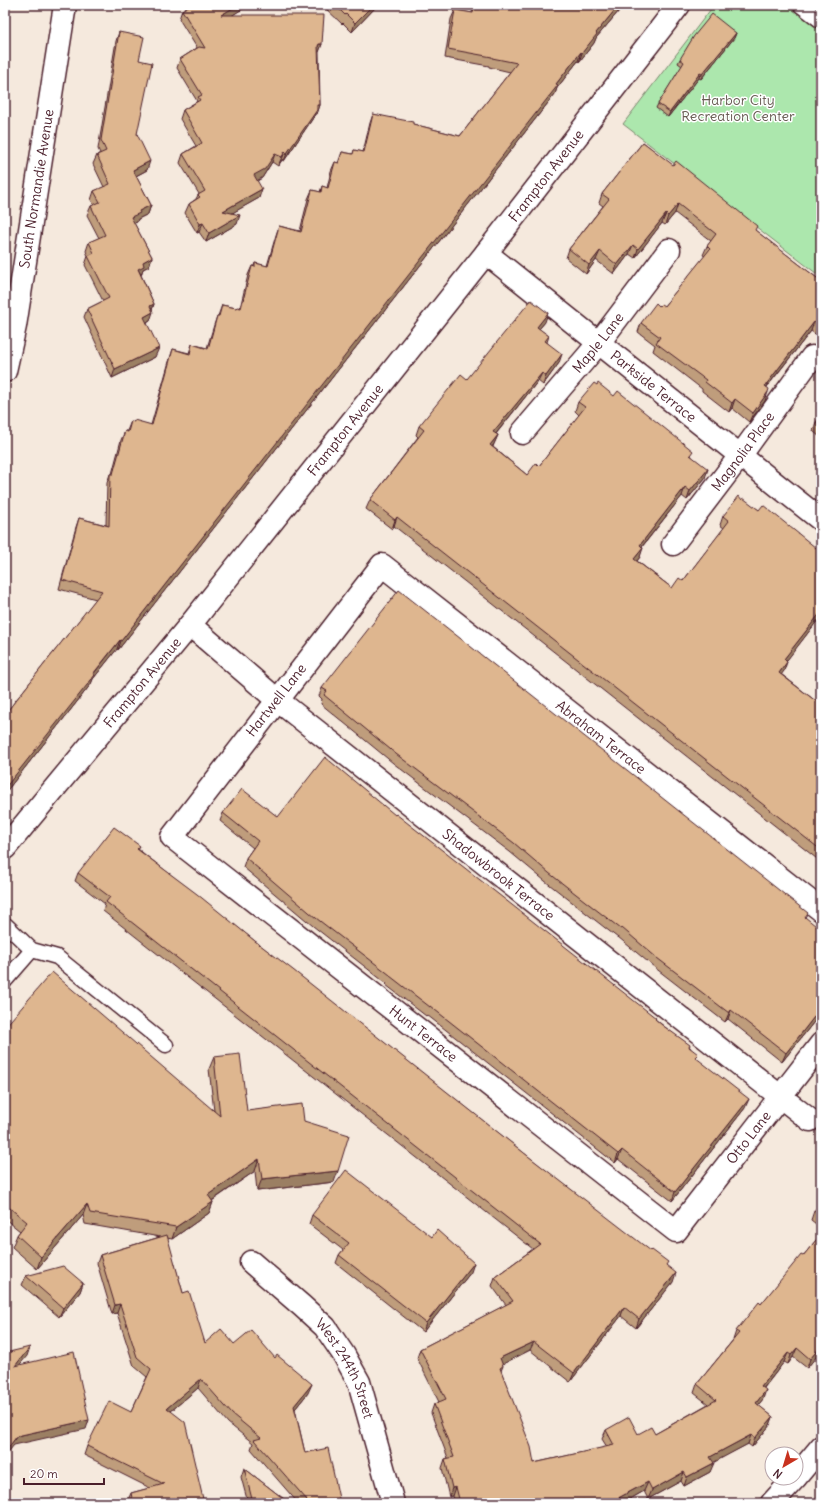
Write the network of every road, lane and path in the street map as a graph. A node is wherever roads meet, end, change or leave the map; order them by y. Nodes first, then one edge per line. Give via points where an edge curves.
1 (65, 5) edge
2 (679, 5) edge
3 (800, 5) edge
4 (821, 21) edge
5 (669, 250) dead end
6 (486, 253) junction
7 (598, 344) junction
8 (812, 357) dead end
9 (5, 371) edge
10 (522, 433) dead end
11 (740, 456) junction
12 (821, 520) edge
13 (673, 544) dead end
14 (382, 564) joint
15 (190, 625) junction
16 (276, 699) junction
17 (172, 836) joint
18 (5, 848) edge
19 (821, 910) edge
20 (5, 924) edge
21 (32, 950) junction
22 (5, 981) edge
23 (821, 1044) edge
24 (166, 1045) dead end
25 (780, 1097) junction
26 (810, 1120) dead end
27 (676, 1231) joint
28 (251, 1262) dead end
29 (821, 1447) edge
30 (804, 1467) edge
31 (787, 1486) edge
32 (393, 1503) edge
33 (772, 1503) edge

1 - 9 street, South Normandie Avenue via 15,326
2 - 6 street, Frampton Avenue
3 - 4 lane
5 - 7 street, Maple Lane
6 - 7 street, Parkside Terrace
6 - 15 street, Frampton Avenue
7 - 10 street, Maple Lane
7 - 11 street, Parkside Terrace
8 - 11 street, Magnolia Place
11 - 12 street, Parkside Terrace
11 - 13 street, Magnolia Place
14 - 16 street, Hartwell Lane
14 - 19 street, Abraham Terrace
15 - 16 street, Shadowbrook Terrace
15 - 18 street, Frampton Avenue
16 - 17 street, Hartwell Lane
16 - 25 street, Shadowbrook Terrace
17 - 27 street, Hunt Terrace
20 - 21 lane
21 - 22 lane
21 - 24 lane via 57,956
23 - 25 street, Otto Lane
25 - 26 street, Shadowbrook Terrace
25 - 27 street, Otto Lane
28 - 32 street, West 244th Street via 325,1328 344,1355 359,1382
29 - 30 street
31 - 33 street

